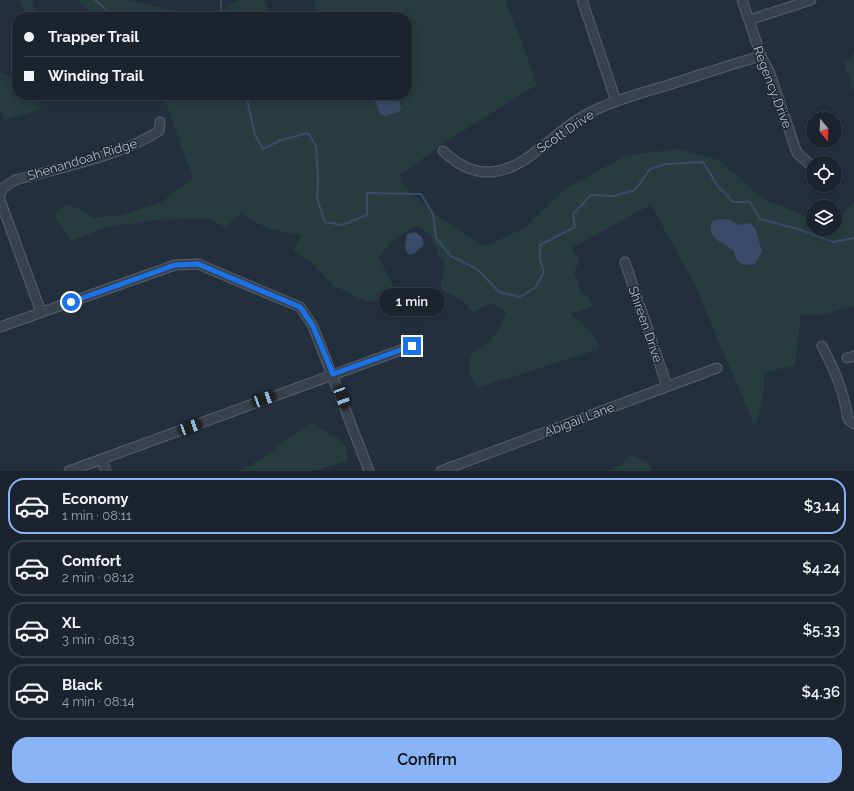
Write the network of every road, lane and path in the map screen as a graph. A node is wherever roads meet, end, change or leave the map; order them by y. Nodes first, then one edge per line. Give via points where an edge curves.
1 (582, 0) edge
2 (742, 0) edge
3 (811, 0) edge
4 (749, 20) junction
5 (761, 56) junction
6 (616, 101) junction
7 (160, 122) dead end
8 (443, 151) dead end
9 (806, 161) edge
10 (0, 195) edge
11 (0, 200) edge
12 (625, 262) dead end
13 (41, 312) junction
14 (0, 327) edge
15 (412, 346) dead end
16 (822, 346) dead end
17 (717, 368) dead end
18 (333, 374) junction
19 (666, 386) junction
20 (854, 424) edge
21 (101, 459) junction
22 (68, 471) edge
23 (106, 471) edge
24 (369, 471) edge
25 (441, 471) edge

1 - 6 street
2 - 4 street, Regency Drive
3 - 4 street
4 - 5 street, Regency Drive
5 - 6 street, Scott Drive
5 - 9 street, Regency Drive via 769,71 797,153
6 - 8 street, Scott Drive via 591,112 520,163 499,171 484,172 466,168 454,162
7 - 10 street, Shenandoah Ridge via 159,131 136,143 98,157 15,180 3,188
11 - 13 street
12 - 19 street, Shireen Drive
13 - 14 street
13 - 18 street via 175,265 198,264 300,307 313,326
15 - 18 street
16 - 20 street via 842,388 848,420
17 - 19 street, Abigail Lane
18 - 21 street
18 - 24 street
19 - 25 street, Abigail Lane
21 - 22 street
21 - 23 street

